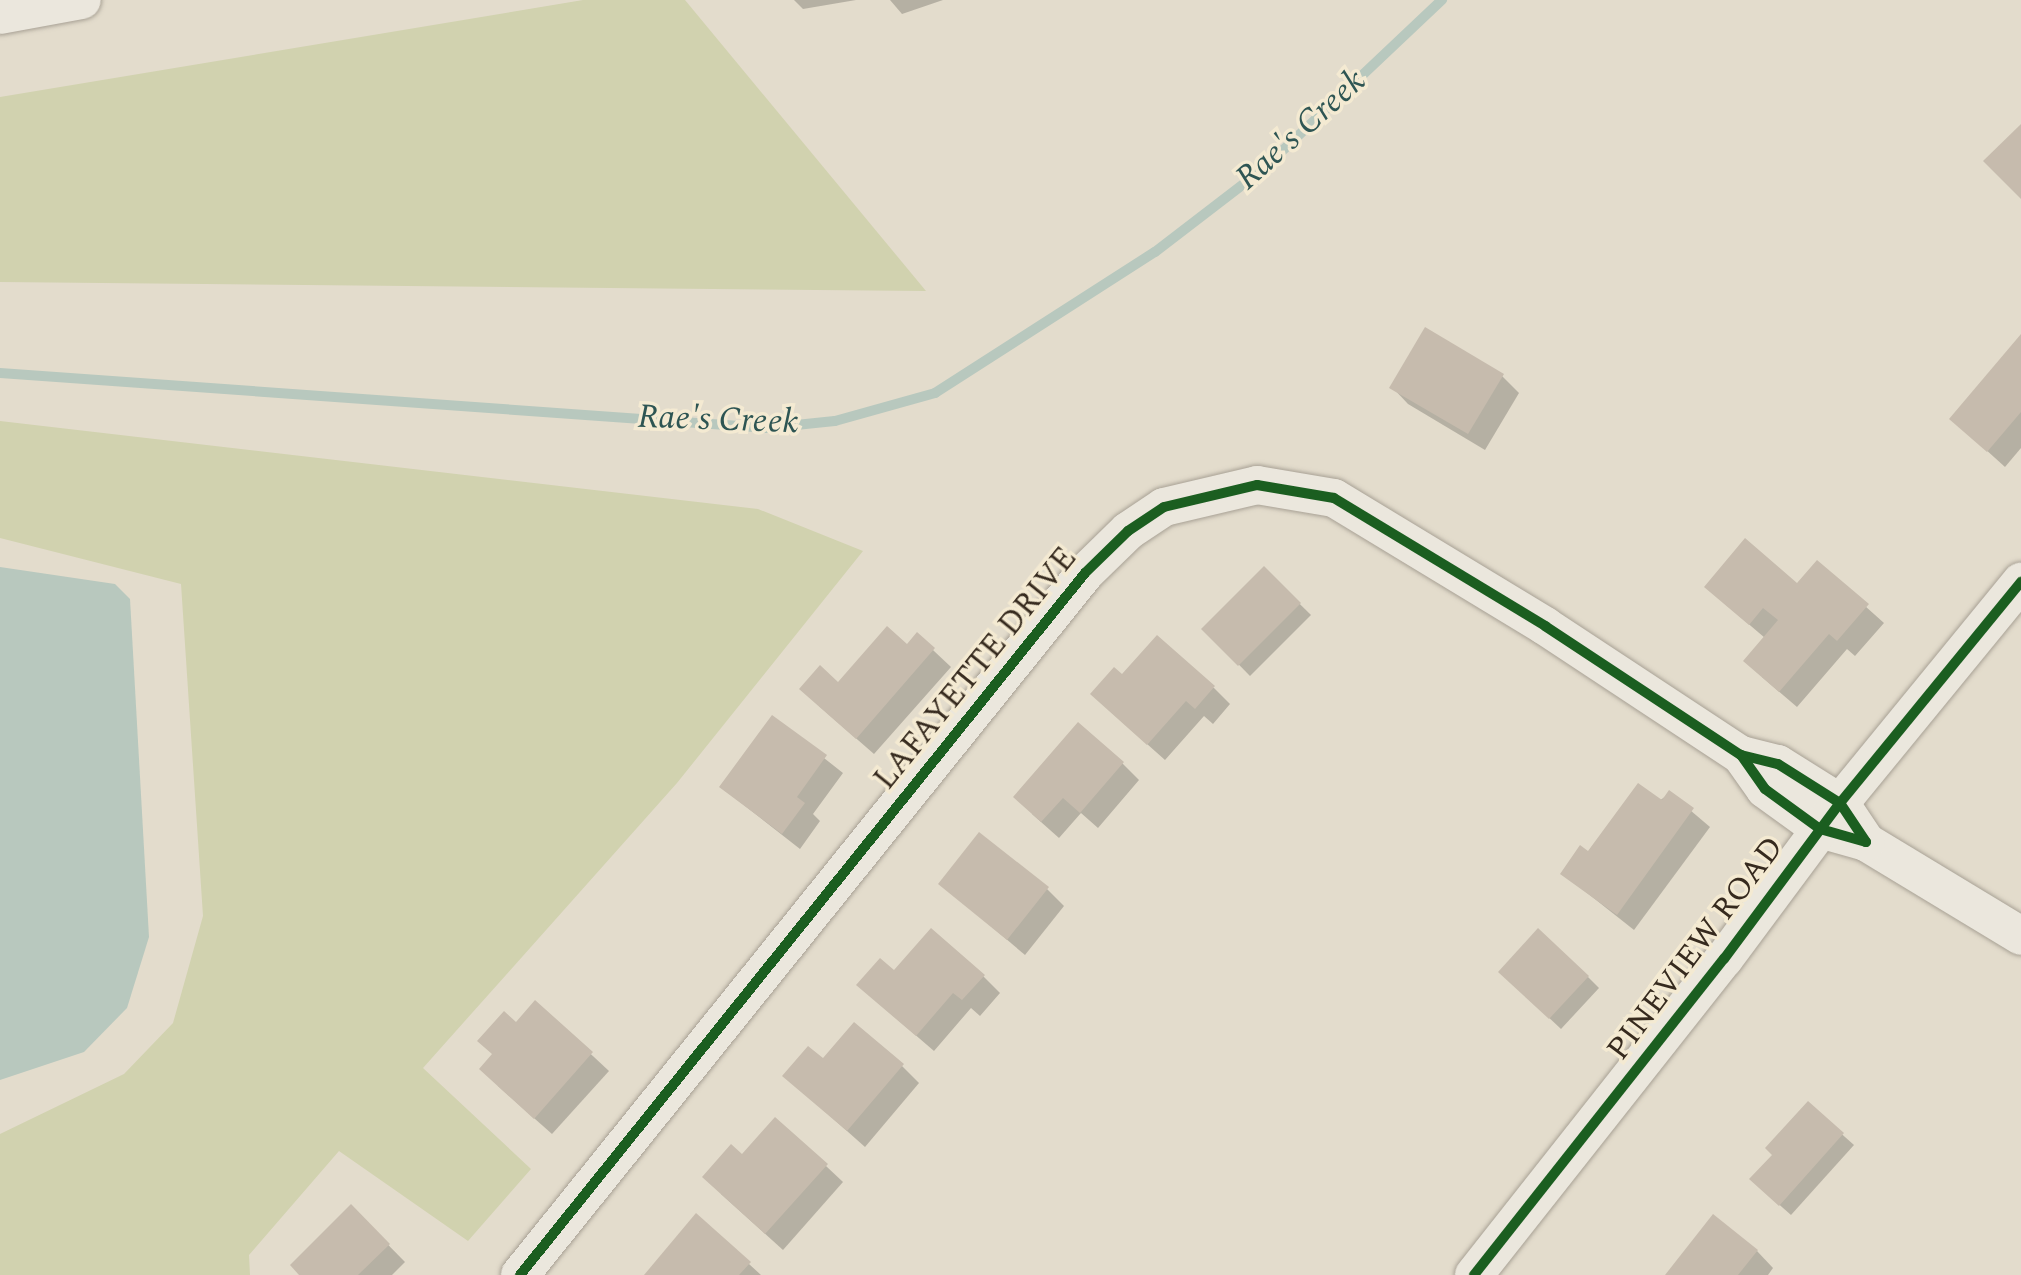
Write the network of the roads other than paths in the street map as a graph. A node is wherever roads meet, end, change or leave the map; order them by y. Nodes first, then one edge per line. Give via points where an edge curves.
1 (82, 0) edge
2 (0, 15) edge
3 (2021, 582) edge
4 (1830, 816) junction
5 (2021, 936) edge
6 (520, 1275) edge
7 (1474, 1275) edge

1 - 2 street
3 - 4 street, PINEVIEW ROAD
4 - 5 street
4 - 6 street, LAFAYETTE DRIVE via 1778,764 1741,755 1532,618 1334,498 1257,485 1164,507 1128,531 1085,573
4 - 7 street, PINEVIEW ROAD

